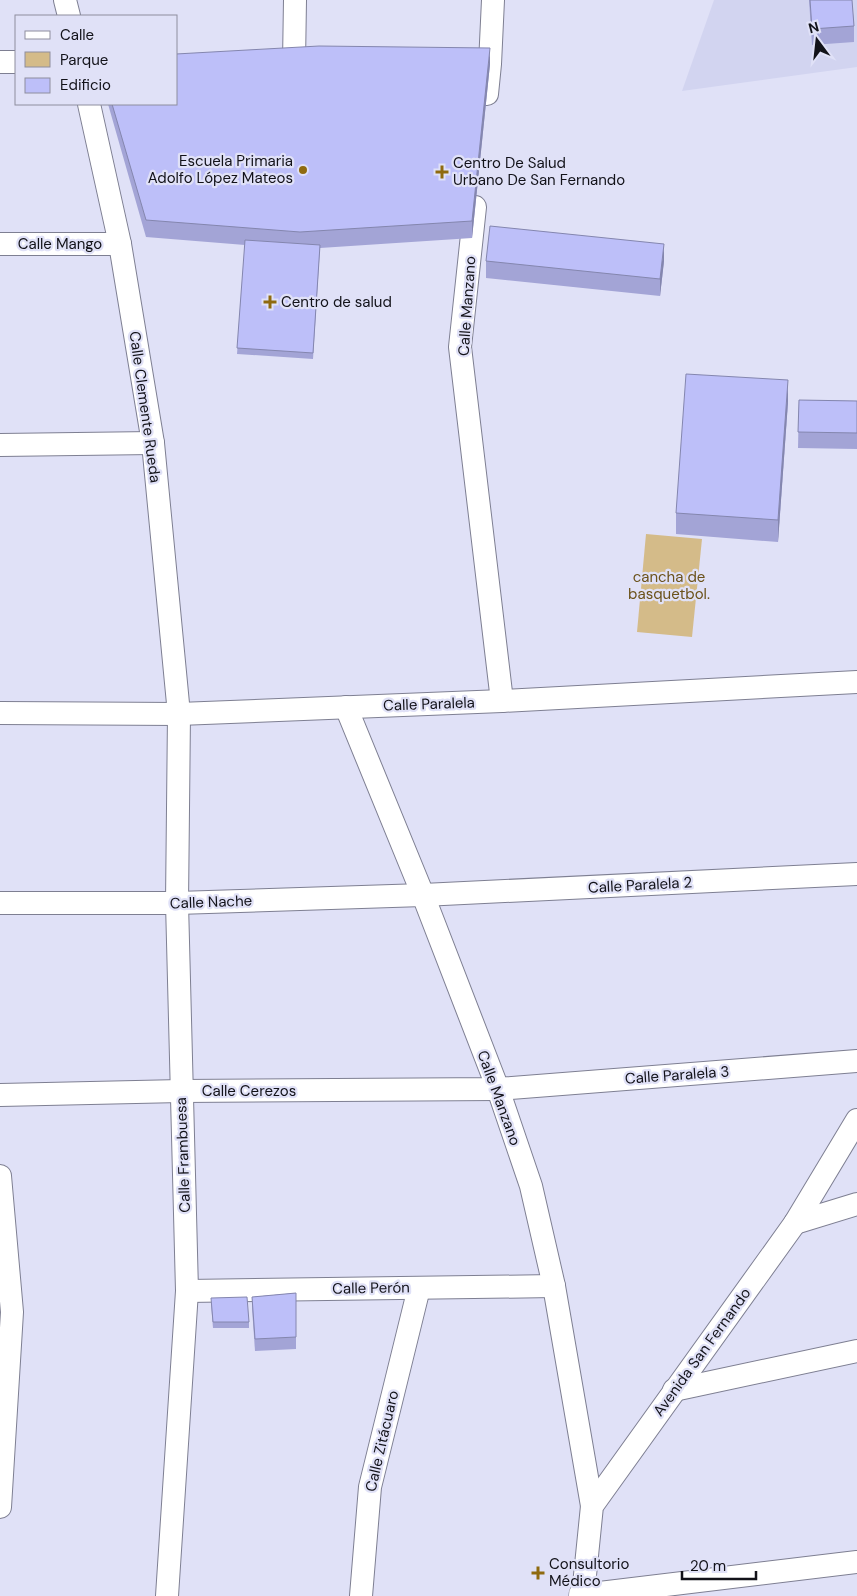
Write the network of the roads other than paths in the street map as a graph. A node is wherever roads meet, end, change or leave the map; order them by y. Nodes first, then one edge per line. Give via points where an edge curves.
1 (65, 0) edge
2 (295, 0) edge
3 (492, 0) edge
4 (69, 15) edge
5 (0, 62) edge
6 (15, 62) edge
7 (293, 63) edge
8 (89, 105) edge
9 (485, 112) edge
10 (477, 189) edge
11 (0, 244) edge
12 (120, 244) junction
13 (152, 443) junction
14 (0, 446) edge
15 (857, 682) edge
16 (502, 701) junction
17 (346, 707) junction
18 (0, 713) edge
19 (179, 714) junction
20 (857, 874) edge
21 (423, 895) junction
22 (0, 903) edge
23 (177, 903) junction
24 (857, 1061) edge
25 (498, 1089) junction
26 (181, 1091) junction
27 (0, 1095) edge
28 (857, 1120) edge
29 (0, 1176) edge
30 (857, 1204) edge
31 (795, 1223) junction
32 (554, 1286) junction
33 (419, 1288) junction
34 (188, 1291) junction
35 (857, 1351) edge
36 (674, 1390) junction
37 (592, 1506) junction
38 (0, 1507) edge
39 (857, 1562) edge
40 (167, 1596) edge
41 (361, 1596) edge
42 (583, 1596) edge

1 - 4 street
2 - 7 street
3 - 9 street via 481,64
5 - 6 street
8 - 12 street, Calle Clemente Rueda
10 - 16 street, Calle Manzano via 460,347
11 - 12 street, Calle Mango
12 - 13 street, Calle Clemente Rueda
13 - 14 street
13 - 19 street, Calle Clemente Rueda
15 - 16 street, Calle Paralela
16 - 17 street, Calle Paralela
17 - 19 street, Calle Paralela
17 - 21 street, Calle Manzano
18 - 19 street, Calle Paralela
19 - 23 street, Calle Frambuesa
20 - 21 street, Calle Paralela 2
21 - 23 street, Calle Nache
21 - 25 street, Calle Manzano
22 - 23 street, Calle Nache
23 - 26 street, Calle Frambuesa
24 - 25 street, Calle Paralela 3
25 - 26 street, Calle Cerezos
25 - 32 street, Calle Manzano via 530,1186
26 - 27 street, Calle Cerezos
26 - 34 street, Calle Frambuesa
28 - 31 street, Avenida San Fernando
29 - 38 street via 12,1312
30 - 31 street
31 - 36 street, Avenida San Fernando
32 - 33 street, Calle Perón
32 - 37 street, Calle Manzano
33 - 34 street, Calle Perón
33 - 41 street, Calle Zitácuaro via 370,1487
34 - 40 street, Calle Frambuesa
35 - 36 street
36 - 37 street, Avenida San Fernando
37 - 42 street, Avenida San Fernando
39 - 42 street

